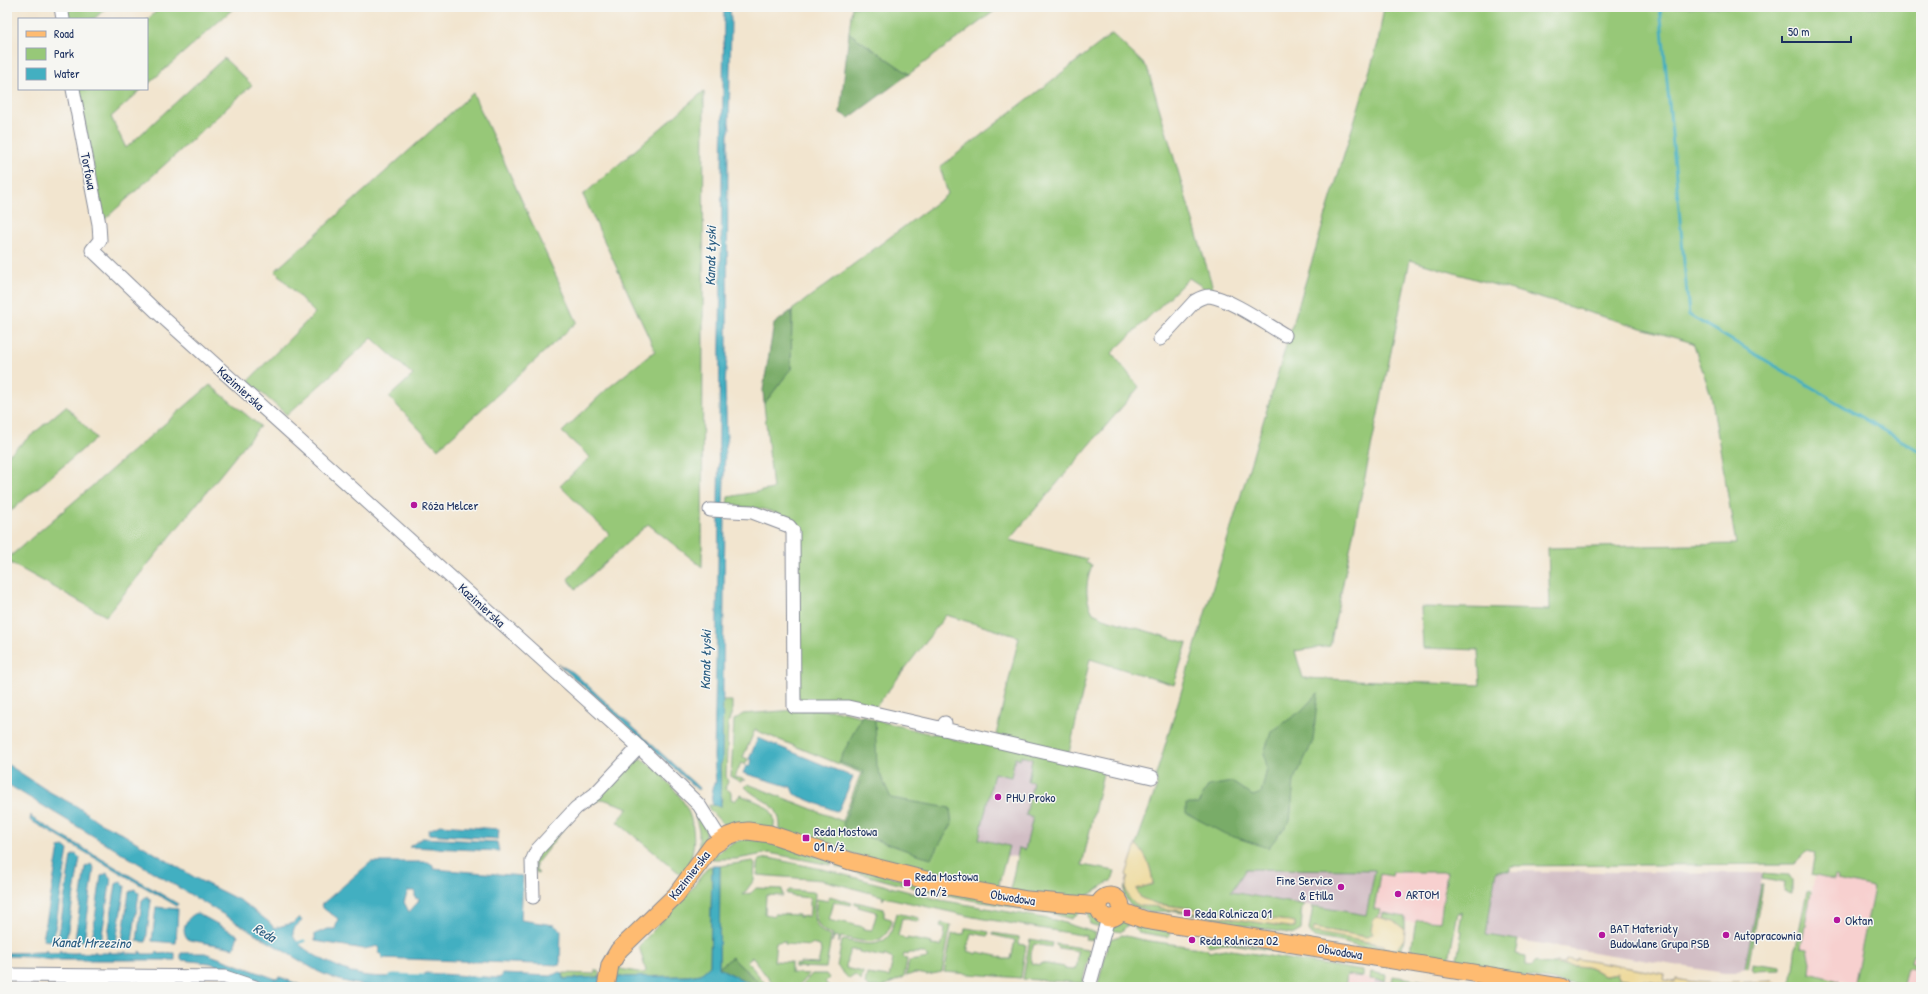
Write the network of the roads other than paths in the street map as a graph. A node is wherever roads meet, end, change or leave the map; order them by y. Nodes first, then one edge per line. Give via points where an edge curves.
1 (61, 7) edge
2 (63, 18) edge
3 (73, 90) edge
4 (92, 250) joint
5 (1285, 334) dead end
6 (1160, 339) dead end
7 (710, 510) dead end
8 (639, 747) junction
9 (1152, 777) dead end
10 (721, 840) junction
11 (533, 897) dead end
12 (1109, 912) junction
13 (7, 975) edge
14 (607, 979) edge
15 (80, 981) edge
16 (178, 982) edge
17 (256, 987) edge
18 (1089, 987) edge
19 (1560, 987) edge

1 - 2 street
3 - 4 street, Torfowa via 99,224 100,240
4 - 8 street, Kazimierska
5 - 6 street via 1236,307 1208,296 1196,301
7 - 9 street via 752,512 789,526 793,531 794,707 848,706 945,726
8 - 10 street, Kazimierska via 699,805
8 - 11 street via 537,850 532,861
10 - 12 main road, Obwodowa via 739,832 770,834 875,868 954,887
10 - 14 main road, Kazimierska via 712,846 676,895 619,950
12 - 18 street
12 - 19 main road, Obwodowa
13 - 15 street
15 - 16 street
16 - 17 street via 225,977

